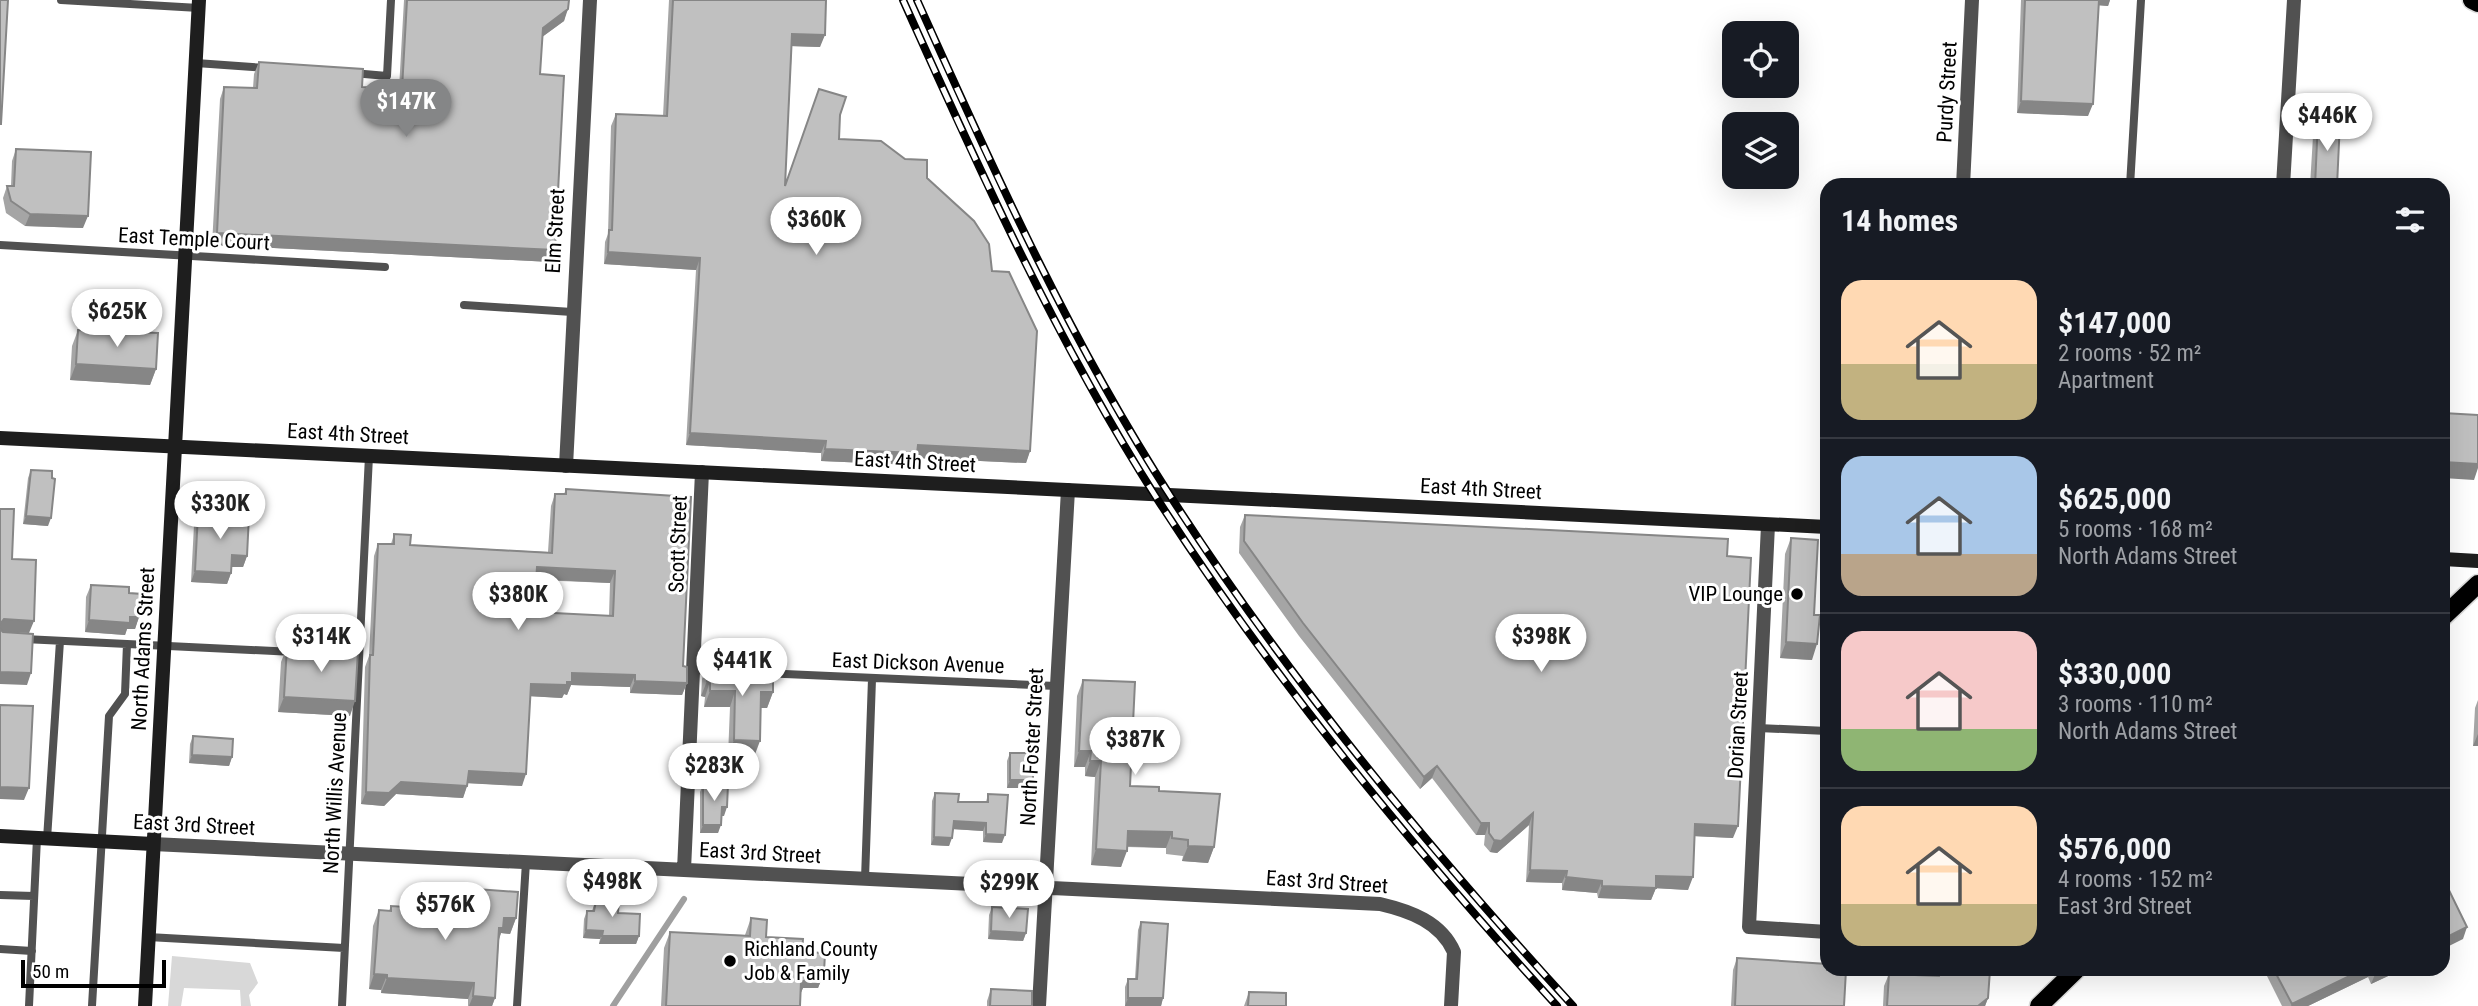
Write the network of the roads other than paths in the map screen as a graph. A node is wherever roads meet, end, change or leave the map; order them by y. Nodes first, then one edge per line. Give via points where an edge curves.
1 (61, 0) edge
2 (391, 0) edge
3 (590, 0) edge
4 (1972, 0) edge
5 (2141, 0) edge
6 (2294, 0) edge
7 (2472, 0) edge
8 (2478, 3) edge
9 (199, 4) edge
10 (196, 63) junction
11 (278, 68) edge
12 (346, 73) edge
13 (1963, 178) edge
14 (2130, 178) edge
15 (2283, 178) edge
16 (0, 245) edge
17 (185, 257) junction
18 (385, 267) dead end
19 (464, 305) dead end
20 (572, 312) junction
21 (0, 438) edge
22 (175, 446) junction
23 (369, 456) junction
24 (566, 466) junction
25 (702, 472) junction
26 (1068, 490) junction
27 (1768, 525) junction
28 (1820, 527) edge
29 (2450, 559) edge
30 (2478, 561) edge
31 (2478, 584) edge
32 (2450, 610) edge
33 (12, 638) edge
34 (60, 641) junction
35 (127, 644) junction
36 (164, 646) junction
37 (303, 652) edge
38 (344, 654) edge
39 (358, 655) junction
40 (694, 670) junction
41 (872, 679) junction
42 (1056, 686) junction
43 (1758, 728) junction
44 (1820, 731) edge
45 (0, 836) edge
46 (42, 838) junction
47 (100, 842) junction
48 (153, 844) junction
49 (350, 854) junction
50 (526, 862) junction
51 (684, 870) junction
52 (865, 879) junction
53 (1046, 888) junction
54 (0, 895) edge
55 (34, 896) junction
56 (1820, 932) edge
57 (148, 937) junction
58 (344, 948) junction
59 (0, 949) edge
60 (32, 951) junction
61 (2070, 976) edge
62 (29, 1006) edge
63 (93, 1006) edge
64 (145, 1006) edge
65 (342, 1006) edge
66 (517, 1006) edge
67 (1039, 1006) edge
68 (1451, 1006) edge
69 (2039, 1006) edge

1 - 9 lane
2 - 12 lane via 387,76
3 - 20 street, Elm Street
4 - 13 street, Purdy Street
5 - 14 lane
6 - 15 street
7 - 8 main road
9 - 10 main road, North Adams Street
10 - 11 lane
10 - 17 main road, North Adams Street
16 - 17 lane, East Temple Court
17 - 18 lane, East Temple Court
17 - 22 main road, North Adams Street
19 - 20 lane
20 - 24 street, Elm Street
21 - 22 main road, East 4th Street
22 - 23 main road, East 4th Street
22 - 36 main road, North Adams Street
23 - 24 main road, East 4th Street
23 - 39 lane, North Willis Avenue
24 - 25 main road, East 4th Street
25 - 26 main road, East 4th Street
25 - 40 street, Scott Street
26 - 27 main road, East 4th Street
26 - 42 street, North Foster Street
27 - 28 main road, East 4th Street
27 - 43 street, Dorian Street
29 - 30 main road
31 - 32 main road
33 - 34 lane
34 - 35 lane
34 - 46 lane
35 - 36 lane
35 - 47 lane via 125,694 109,716
36 - 37 lane
36 - 48 main road, North Adams Street
38 - 39 lane
39 - 49 lane, North Willis Avenue
40 - 41 lane, East Dickson Avenue
40 - 51 street, Scott Street
41 - 42 lane, East Dickson Avenue
41 - 52 lane
42 - 53 street, North Foster Street
43 - 44 lane
43 - 56 street, Dorian Street via 1749,927
45 - 46 main road, East 3rd Street
46 - 47 main road, East 3rd Street
46 - 55 lane
47 - 48 main road, East 3rd Street
47 - 63 lane
48 - 49 street, East 3rd Street
48 - 57 main road, North Adams Street
49 - 50 street, East 3rd Street
49 - 58 lane, North Willis Avenue
50 - 51 street, East 3rd Street
50 - 66 lane
51 - 52 street, East 3rd Street
52 - 53 street, East 3rd Street
53 - 67 street, North Foster Street
53 - 68 street, East 3rd Street via 1380,904 1431,924 1442,934 1454,952
54 - 55 lane
55 - 60 lane
57 - 58 lane
57 - 64 main road, North Adams Street
58 - 65 lane, North Willis Avenue
59 - 60 lane
60 - 62 lane
61 - 69 main road

